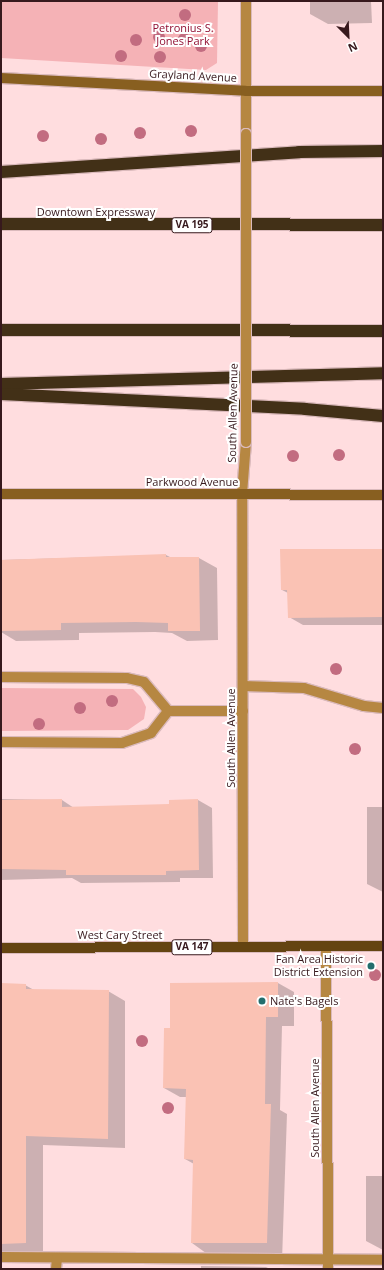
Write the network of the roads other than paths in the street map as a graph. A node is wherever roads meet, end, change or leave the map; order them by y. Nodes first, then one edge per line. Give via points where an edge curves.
1 (246, 1) edge
2 (1, 78) edge
3 (246, 91) junction
4 (383, 91) edge
5 (383, 151) edge
6 (1, 172) edge
7 (1, 224) edge
8 (383, 225) edge
9 (1, 330) edge
10 (383, 331) edge
11 (383, 373) edge
12 (1, 384) edge
13 (1, 394) edge
14 (383, 416) edge
15 (1, 494) edge
16 (242, 494) junction
17 (383, 495) edge
18 (1, 678) edge
19 (243, 686) junction
20 (383, 708) edge
21 (168, 711) junction
22 (243, 711) junction
23 (1, 742) edge
24 (243, 946) junction
25 (383, 946) edge
26 (326, 947) junction
27 (1, 948) edge
28 (1, 1257) edge
29 (57, 1258) junction
30 (383, 1260) edge
31 (328, 1265) edge
32 (56, 1269) edge

1 - 3 street, South Allen Avenue
2 - 3 street, Grayland Avenue
3 - 4 street, Grayland Avenue
3 - 16 street, South Allen Avenue, bridge via 246,442
5 - 6 highway via 299,152
7 - 8 highway, Downtown Expressway / VA 195
9 - 10 highway
11 - 12 highway
13 - 14 highway via 305,409
15 - 16 street, Parkwood Avenue
16 - 17 street, Parkwood Avenue
16 - 19 street, South Allen Avenue
18 - 21 street via 127,678 144,682
19 - 20 street via 304,688 364,706
19 - 22 street, South Allen Avenue
21 - 22 street
21 - 23 street via 151,733 122,743
22 - 24 street, South Allen Avenue
24 - 26 main road, West Cary Street / VA 147
24 - 27 main road, West Cary Street / VA 147
25 - 26 main road, West Cary Street / VA 147
26 - 31 street, South Allen Avenue
28 - 29 street
29 - 31 street
29 - 32 street
30 - 31 street

